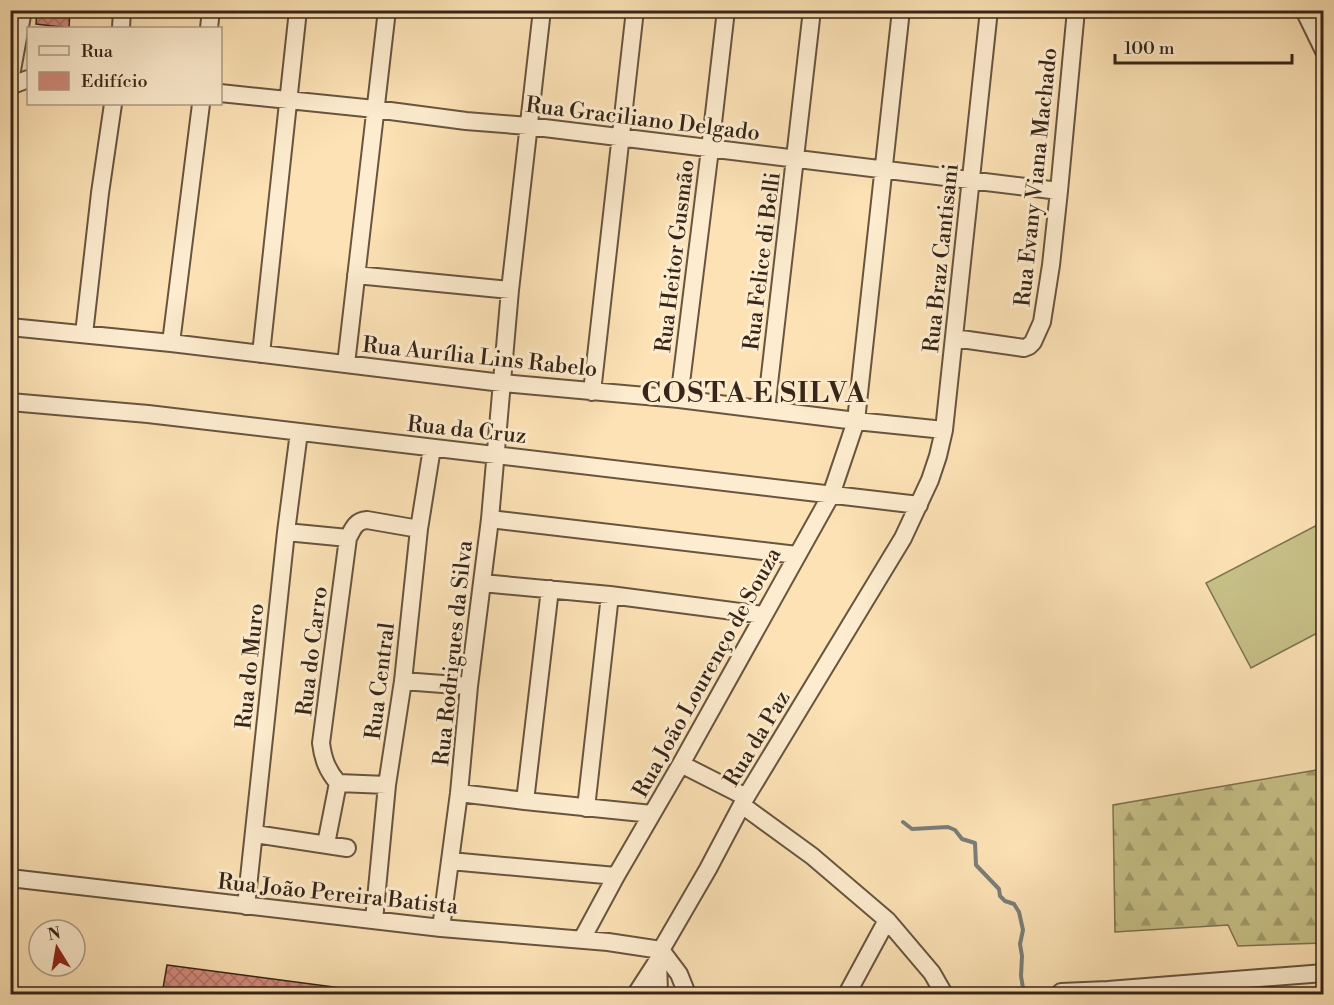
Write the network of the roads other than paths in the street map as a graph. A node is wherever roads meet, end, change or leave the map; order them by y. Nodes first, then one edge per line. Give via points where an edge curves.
1 (23, 10) edge
2 (122, 10) edge
3 (211, 10) edge
4 (298, 10) edge
5 (387, 10) edge
6 (542, 10) edge
7 (635, 10) edge
8 (726, 10) edge
9 (812, 10) edge
10 (901, 10) edge
11 (989, 10) edge
12 (1076, 10) edge
13 (1304, 10) edge
14 (121, 27) edge
15 (209, 27) edge
16 (1323, 51) edge
17 (18, 62) edge
18 (27, 79) edge
19 (10, 81) edge
20 (10, 86) edge
21 (222, 93) edge
22 (288, 100) junction
23 (113, 105) edge
24 (201, 105) edge
25 (375, 109) junction
26 (528, 126) junction
27 (621, 138) junction
28 (710, 149) junction
29 (795, 159) junction
30 (883, 170) junction
31 (971, 181) junction
32 (1059, 191) junction
33 (356, 275) junction
34 (510, 290) junction
35 (10, 327) edge
36 (84, 334) junction
37 (954, 338) junction
38 (171, 344) junction
39 (261, 354) junction
40 (346, 364) junction
41 (502, 383) junction
42 (592, 392) junction
43 (679, 399) junction
44 (10, 402) edge
45 (766, 410) junction
46 (856, 421) junction
47 (944, 430) junction
48 (299, 432) junction
49 (432, 448) junction
50 (496, 454) junction
51 (831, 495) junction
52 (919, 506) junction
53 (490, 519) junction
54 (418, 529) junction
55 (286, 531) junction
56 (348, 538) junction
57 (797, 555) junction
58 (482, 583) junction
59 (549, 589) junction
60 (610, 595) junction
61 (764, 615) junction
62 (403, 681) junction
63 (469, 686) junction
64 (681, 765) junction
65 (338, 783) junction
66 (387, 785) junction
67 (459, 793) junction
68 (525, 801) junction
69 (744, 801) junction
70 (586, 808) junction
71 (652, 814) junction
72 (255, 834) junction
73 (326, 844) junction
74 (347, 848) dead end
75 (450, 861) junction
76 (616, 876) junction
77 (10, 878) edge
78 (246, 906) junction
79 (374, 920) junction
80 (887, 920) junction
81 (441, 928) junction
82 (582, 939) junction
83 (659, 955) junction
84 (1323, 973) edge
85 (1061, 992) dead end
86 (1104, 992) edge
87 (636, 994) edge
88 (659, 994) edge
89 (687, 994) edge
90 (847, 994) edge
91 (945, 994) edge

1 - 17 street
2 - 14 street
3 - 15 street
4 - 22 street
5 - 25 street
6 - 26 street, Rua Rodrigues da Silva
7 - 27 street
8 - 28 street, Rua Heitor Gusmão
9 - 29 street, Rua Felice di Belli
10 - 30 street, Rua João Lourenço de Souza
11 - 31 street, Rua Braz Cantisani
12 - 32 street, Rua Evany Viana Machado
13 - 16 street
17 - 19 street
18 - 20 street
21 - 22 street, Rua Graciliano Delgado
22 - 25 street, Rua Graciliano Delgado
22 - 39 street
23 - 36 street
24 - 38 street
25 - 26 street, Rua Graciliano Delgado
25 - 33 street
26 - 27 street, Rua Graciliano Delgado
26 - 34 street, Rua Rodrigues da Silva
27 - 28 street, Rua Graciliano Delgado
27 - 42 street
28 - 29 street, Rua Graciliano Delgado
28 - 43 street, Rua Heitor Gusmão
29 - 30 street, Rua Graciliano Delgado
29 - 45 street, Rua Felice di Belli
30 - 31 street, Rua Graciliano Delgado
30 - 46 street, Rua João Lourenço de Souza
31 - 32 street, Rua Graciliano Delgado
31 - 37 street, Rua Braz Cantisani
32 - 37 street, Rua Evany Viana Machado via 1042,322 1029,346
33 - 34 street
33 - 40 street
34 - 41 street, Rua Rodrigues da Silva
35 - 36 street, Rua Aurília Lins Rabelo
36 - 38 street, Rua Aurília Lins Rabelo
37 - 47 street, Rua Braz Cantisani
38 - 39 street, Rua Aurília Lins Rabelo
39 - 40 street, Rua Aurília Lins Rabelo
40 - 41 street, Rua Aurília Lins Rabelo
41 - 42 street, Rua Aurília Lins Rabelo
41 - 50 street, Rua Rodrigues da Silva
42 - 43 street, Rua Aurília Lins Rabelo
43 - 45 street, Rua Aurília Lins Rabelo
44 - 48 street, Rua da Cruz
45 - 46 street, Rua Aurília Lins Rabelo
46 - 47 street, Rua Aurília Lins Rabelo
46 - 51 street, Rua João Lourenço de Souza
47 - 52 street, Rua Braz Cantisani via 936,464
48 - 49 street, Rua da Cruz
48 - 55 street, Rua do Muro
49 - 50 street, Rua da Cruz
49 - 54 street, Rua Central
50 - 51 street, Rua da Cruz
50 - 53 street, Rua Rodrigues da Silva
51 - 52 street, Rua da Cruz
51 - 57 street, Rua João Lourenço de Souza
52 - 69 street, Rua da Paz
53 - 57 street
53 - 58 street, Rua Rodrigues da Silva
54 - 56 street via 367,520 355,525
54 - 62 street, Rua Central
55 - 56 street
55 - 72 street, Rua do Muro
56 - 65 street, Rua do Carro via 321,743 329,773
57 - 61 street, Rua João Lourenço de Souza
58 - 59 street
58 - 63 street, Rua Rodrigues da Silva
59 - 60 street
59 - 68 street
60 - 61 street
60 - 70 street
61 - 64 street, Rua João Lourenço de Souza
62 - 63 street
62 - 66 street, Rua Central
63 - 67 street, Rua Rodrigues da Silva
64 - 69 street
64 - 71 street, Rua João Lourenço de Souza
65 - 66 street
65 - 73 street
66 - 79 street, Rua Central
67 - 68 street
67 - 75 street, Rua Rodrigues da Silva
68 - 70 street
69 - 80 street
69 - 83 street, Rua da Paz
70 - 71 street
71 - 76 street, Rua João Lourenço de Souza
72 - 73 street
72 - 78 street, Rua do Muro
73 - 74 street
75 - 76 street
75 - 81 street, Rua Rodrigues da Silva
76 - 82 street, Rua João Lourenço de Souza
77 - 78 street, Rua João Pereira Batista
78 - 79 street, Rua João Pereira Batista
79 - 81 street, Rua João Pereira Batista
80 - 90 street
80 - 91 street
81 - 82 street, Rua João Pereira Batista
82 - 83 street, Rua João Pereira Batista via 631,945
83 - 87 street, Rua da Paz
83 - 88 street
83 - 89 street via 679,974
84 - 86 street
85 - 86 street

